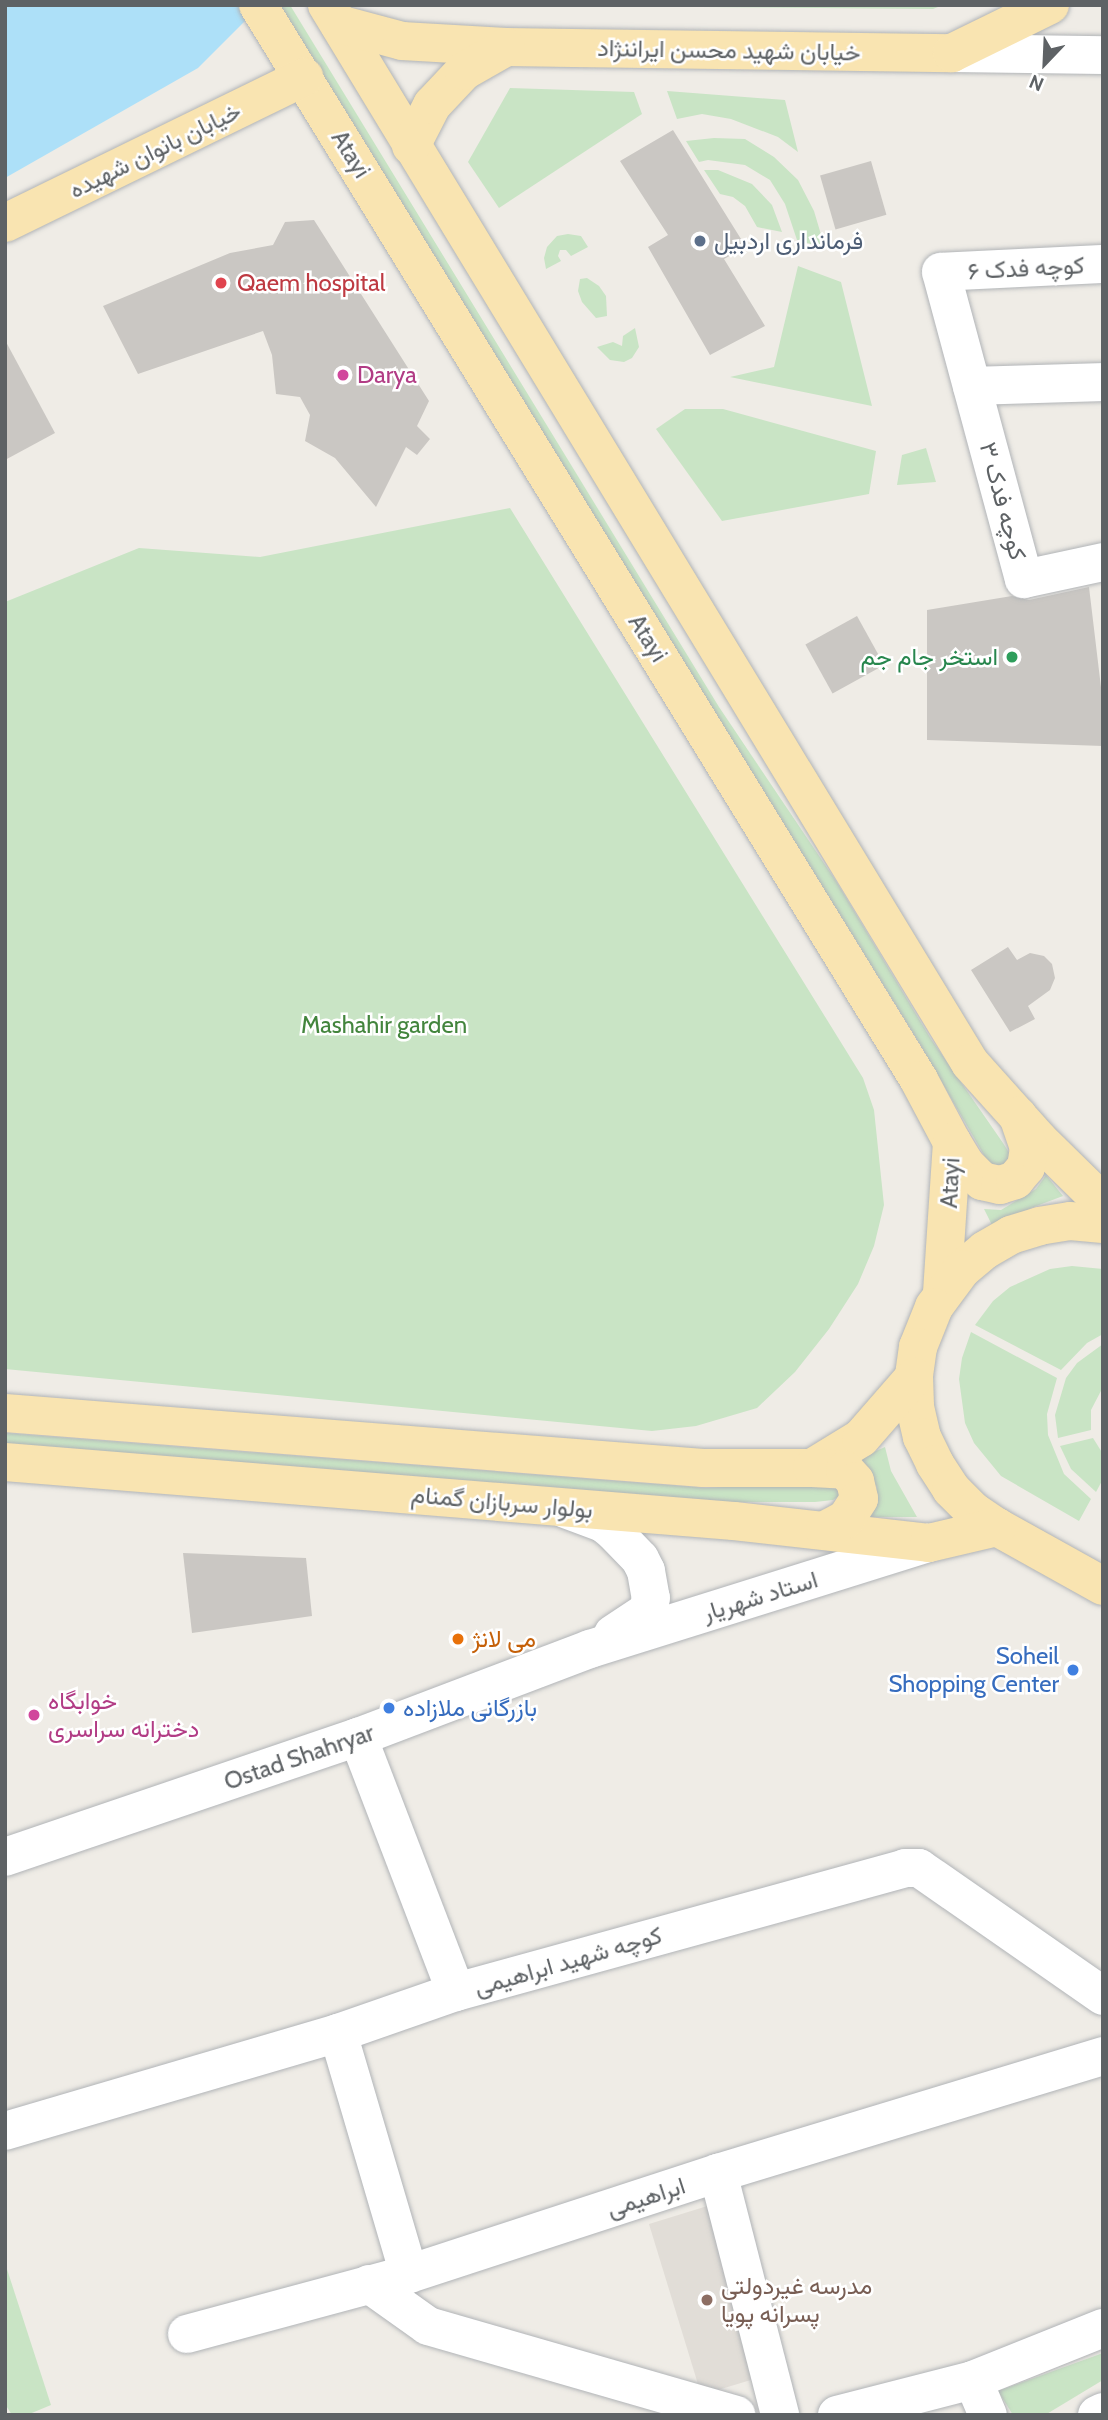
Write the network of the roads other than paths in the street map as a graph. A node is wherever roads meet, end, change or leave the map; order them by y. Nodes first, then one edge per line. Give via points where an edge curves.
1 (1049, 5) edge
2 (259, 7) edge
3 (333, 15) edge
4 (506, 47) junction
5 (952, 53) junction
6 (1103, 55) edge
7 (304, 77) junction
8 (411, 146) junction
9 (5, 223) edge
10 (1103, 264) edge
11 (1103, 382) edge
12 (972, 386) junction
13 (1103, 562) edge
14 (1018, 1116) junction
15 (952, 1142) junction
16 (1103, 1203) edge
17 (1103, 1224) edge
18 (942, 1292) junction
19 (914, 1377) junction
20 (5, 1413) edge
21 (5, 1462) edge
22 (812, 1468) junction
23 (561, 1507) junction
24 (996, 1527) junction
25 (825, 1531) junction
26 (929, 1543) junction
27 (1103, 1586) edge
28 (590, 1649) junction
29 (358, 1737) junction
30 (5, 1857) edge
31 (456, 1993) junction
32 (1103, 1996) edge
33 (338, 2033) junction
34 (1103, 2056) edge
35 (5, 2131) edge
36 (718, 2173) junction
37 (409, 2274) junction
38 (369, 2284) junction
39 (1103, 2329) edge
40 (187, 2334) dead end
41 (973, 2380) junction
42 (1103, 2412) edge
43 (736, 2415) edge
44 (780, 2415) edge
45 (837, 2415) edge
46 (988, 2415) edge
47 (1097, 2415) edge

1 - 5 main road, خیابان شهید محسن ایراننژاد
2 - 7 main road, Atayi
3 - 4 main road, خیابان شهید محسن ایراننژاد via 402,41
3 - 8 main road
4 - 5 main road, خیابان شهید محسن ایراننژاد
4 - 8 main road via 464,71 432,106
5 - 6 street, خیابان شهید محسن ایراننژاد
7 - 9 main road, خیابان بانوان شهیده
7 - 15 main road, Atayi via 912,1068
8 - 14 main road via 970,1063
10 - 12 street, کوچه فدک ۶ via 941,272
11 - 12 street
12 - 13 street, کوچه فدک ۳ via 1024,579
14 - 15 main road via 1029,1148 1026,1167 1015,1180 1000,1185 982,1181
14 - 16 main road
15 - 18 main road, Atayi
17 - 18 main road via 1070,1222 1011,1235 977,1256
18 - 19 main road via 918,1347
19 - 22 main road via 861,1438
19 - 24 main road via 915,1407 934,1464 951,1489
20 - 22 main road, بولوار سربازان گمنام via 703,1468
21 - 23 main road, بولوار سربازان گمنام
22 - 25 main road, بولوار سربازان گمنام via 845,1470 855,1481 859,1499 846,1519
23 - 25 main road, بولوار سربازان گمنام
23 - 28 street via 603,1523 620,1537 640,1559 650,1585 648,1611
24 - 26 main road, بولوار سربازان گمنام
24 - 27 main road
25 - 26 main road, بولوار سربازان گمنام
26 - 28 street, استاد شهریار
28 - 29 street, Ostad Shahryar
29 - 30 street, Ostad Shahryar
29 - 31 street
31 - 32 street, کوچه شهید ابراهیمی via 905,1868 919,1868
31 - 33 street, کوچه شهید ابراهیمی
33 - 35 street, کوچه شهید ابراهیمی
33 - 37 street
34 - 36 street, ابراهیمی
36 - 37 street, ابراهیمی
36 - 44 street
37 - 38 street, ابراهیمی
38 - 40 street, ابراهیمی
38 - 43 street via 428,2326
39 - 41 street
41 - 45 street
41 - 46 street
42 - 47 street

